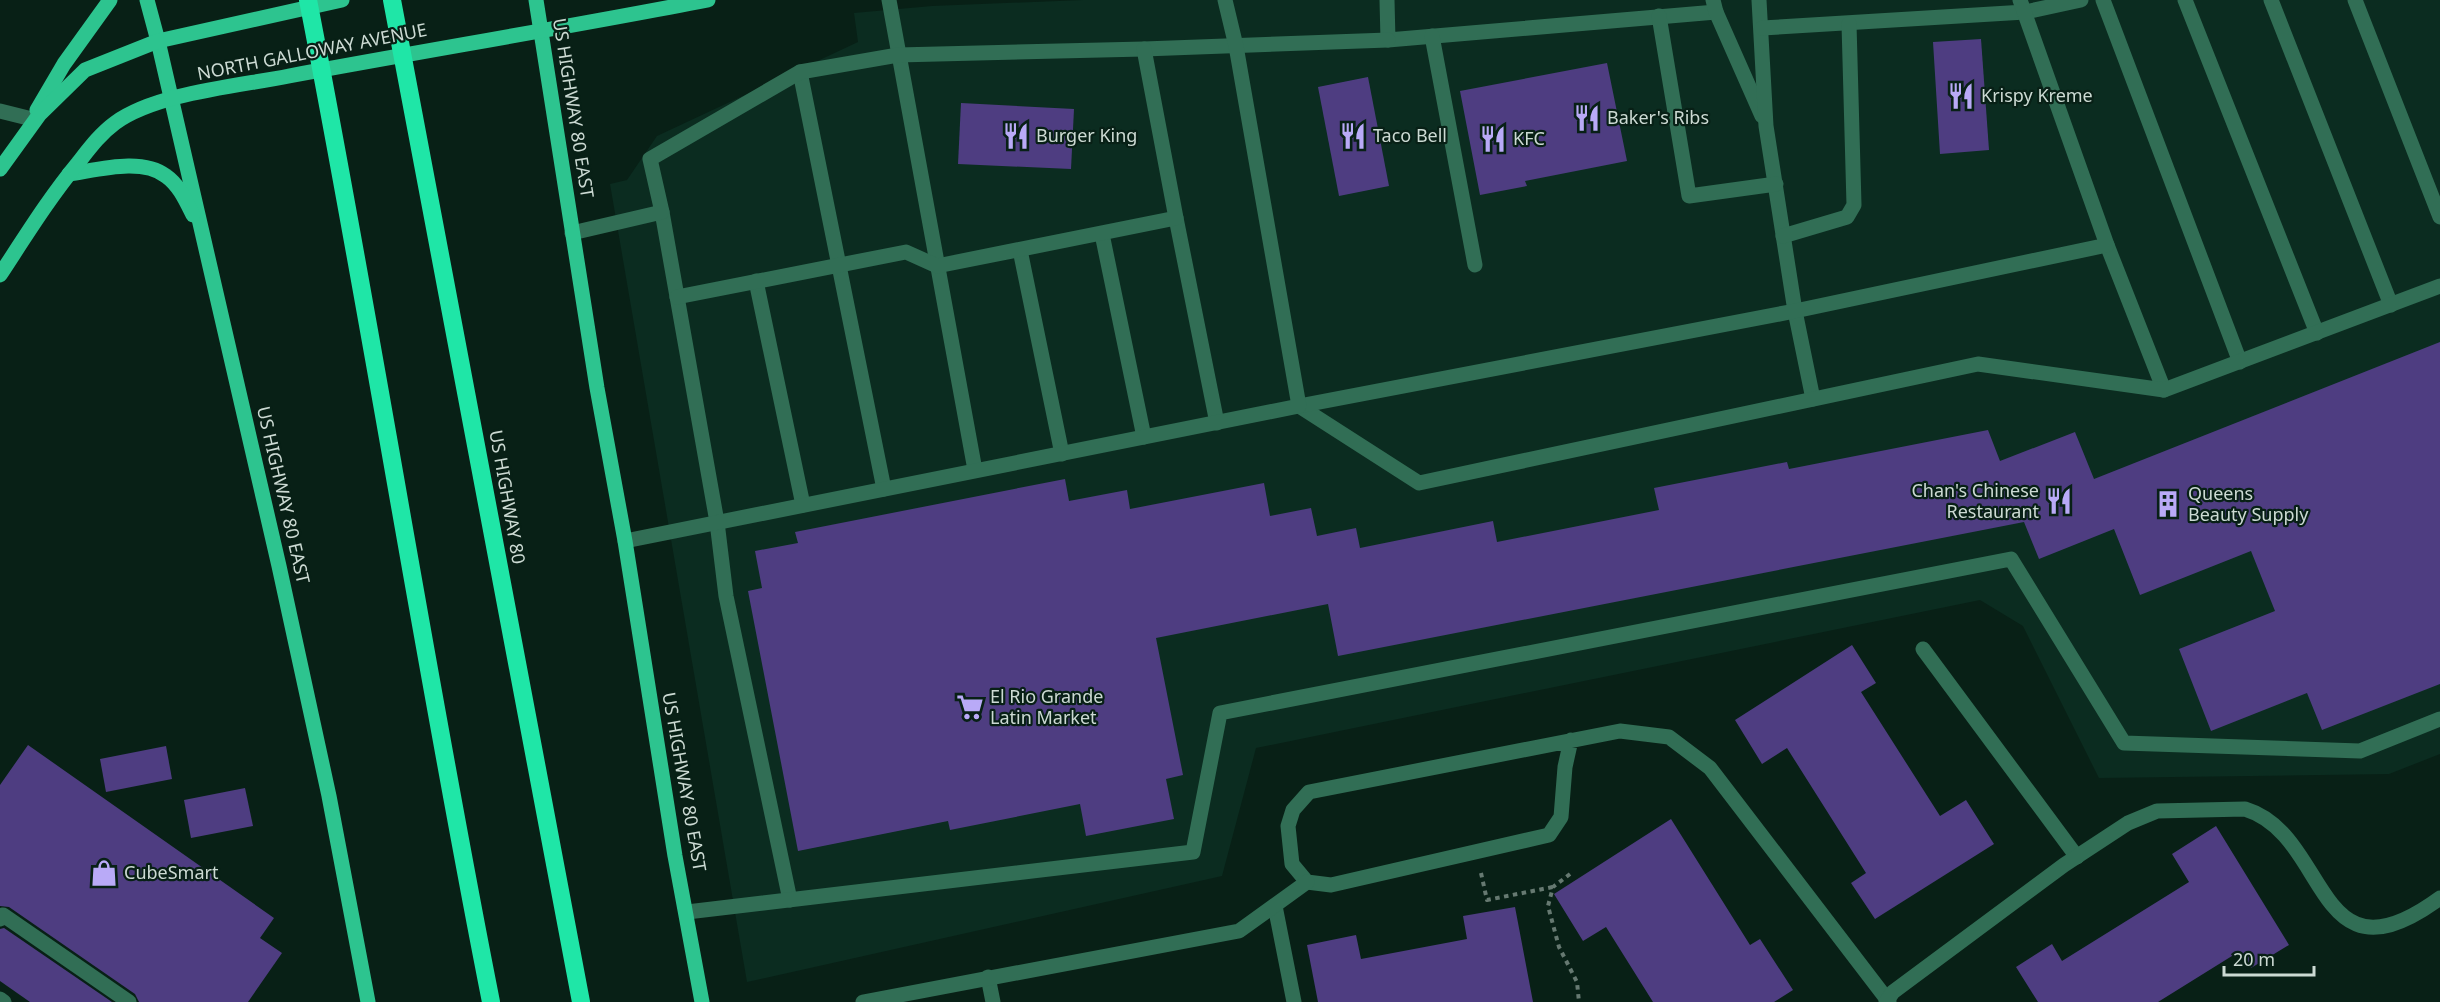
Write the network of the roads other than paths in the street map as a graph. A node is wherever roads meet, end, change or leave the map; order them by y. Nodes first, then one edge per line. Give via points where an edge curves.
1 (110, 0) edge
2 (147, 0) edge
3 (308, 0) edge
4 (342, 0) edge
5 (392, 0) edge
6 (536, 0) edge
7 (708, 0) edge
8 (889, 0) edge
9 (1225, 0) edge
10 (1387, 0) edge
11 (1759, 0) edge
12 (2081, 0) edge
13 (2103, 0) edge
14 (2186, 0) edge
15 (2271, 0) edge
16 (2355, 0) edge
17 (1714, 6) edge
18 (2022, 6) edge
19 (1659, 16) junction
20 (1849, 24) junction
21 (1762, 28) junction
22 (543, 32) junction
23 (1432, 36) junction
24 (1388, 40) junction
25 (158, 41) junction
26 (1236, 46) junction
27 (1144, 49) junction
28 (898, 55) junction
29 (800, 72) junction
30 (171, 99) junction
31 (0, 111) edge
32 (32, 119) junction
33 (1766, 126) junction
34 (16, 147) junction
35 (0, 169) edge
36 (69, 174) junction
37 (1776, 184) junction
38 (662, 212) junction
39 (2440, 217) edge
40 (1176, 218) junction
41 (202, 231) junction
42 (572, 233) junction
43 (1102, 234) junction
44 (1783, 236) junction
45 (2107, 245) junction
46 (1020, 249) junction
47 (838, 265) junction
48 (1475, 265) dead end
49 (937, 266) junction
50 (0, 275) edge
51 (756, 281) junction
52 (2440, 286) edge
53 (676, 297) junction
54 (2391, 305) junction
55 (1795, 311) junction
56 (2317, 333) junction
57 (2240, 362) junction
58 (2164, 390) junction
59 (1813, 399) junction
60 (1299, 406) junction
61 (1217, 423) junction
62 (1144, 437) junction
63 (1062, 454) junction
64 (975, 470) junction
65 (884, 489) junction
66 (803, 505) junction
67 (717, 522) junction
68 (625, 541) junction
69 (1923, 649) dead end
70 (2440, 719) edge
71 (1571, 740) junction
72 (2077, 857) junction
73 (1307, 882) junction
74 (2440, 898) edge
75 (790, 900) junction
76 (1275, 906) junction
77 (687, 912) junction
78 (0, 920) edge
79 (988, 977) junction
80 (0, 999) edge
81 (4, 1002) edge
82 (129, 1002) edge
83 (368, 1002) edge
84 (491, 1002) edge
85 (581, 1002) edge
86 (702, 1002) edge
87 (863, 1002) edge
88 (993, 1002) edge
89 (1294, 1002) edge
90 (1887, 1002) edge

1 - 32 main road via 64,64
2 - 25 main road, US HIGHWAY 80 EAST
3 - 84 highway
4 - 25 main road
5 - 85 highway, US HIGHWAY 80
6 - 22 main road, US HIGHWAY 80 EAST
7 - 22 main road, NORTH GALLOWAY AVENUE
8 - 28 lane
9 - 26 lane
10 - 24 lane
11 - 21 lane
12 - 18 lane
13 - 57 lane
14 - 56 lane
15 - 54 lane
16 - 39 lane
17 - 19 lane
17 - 33 lane
18 - 20 lane
18 - 45 lane
19 - 23 lane
19 - 37 lane via 1689,196
20 - 21 lane
20 - 44 lane via 1854,205 1847,216
21 - 33 lane
22 - 30 main road, NORTH GALLOWAY AVENUE via 459,44
22 - 42 main road, US HIGHWAY 80 EAST
23 - 24 lane
23 - 48 lane
24 - 26 lane
25 - 30 main road, US HIGHWAY 80 EAST
25 - 34 main road via 85,70 39,115
26 - 27 lane
26 - 60 lane
27 - 28 lane
27 - 40 lane
28 - 29 lane
28 - 49 lane
29 - 38 lane via 650,159
29 - 47 lane
30 - 36 main road, NORTH GALLOWAY AVENUE via 115,123
30 - 41 main road, US HIGHWAY 80 EAST
31 - 32 lane
32 - 34 main road
33 - 37 lane
34 - 35 main road
36 - 41 main road via 141,166 165,174 176,185
36 - 50 main road, NORTH GALLOWAY AVENUE
37 - 44 lane
38 - 42 lane
38 - 53 lane
40 - 43 lane
40 - 61 lane
41 - 83 main road, US HIGHWAY 80 EAST via 327,785
42 - 68 main road, US HIGHWAY 80 EAST
43 - 46 lane
43 - 62 lane
44 - 55 lane
45 - 55 lane
45 - 58 lane
46 - 49 lane
46 - 63 lane
47 - 49 lane via 906,252
47 - 51 lane
47 - 65 lane
49 - 64 lane
51 - 53 lane
51 - 66 lane
52 - 54 lane
53 - 67 lane
54 - 56 lane
55 - 59 lane
55 - 60 lane
56 - 57 lane
57 - 58 lane
58 - 59 lane via 1978,364
59 - 60 lane via 1419,483
60 - 61 lane
61 - 62 lane
62 - 63 lane
63 - 64 lane
64 - 65 lane
65 - 66 lane
66 - 67 lane
67 - 68 lane
67 - 75 lane via 726,596
68 - 77 main road, US HIGHWAY 80 EAST
69 - 72 lane
70 - 75 lane via 2360,751 2124,743 2012,559 1220,713 1193,852
71 - 73 lane via 1561,817 1549,835 1331,885
71 - 73 lane via 1309,792 1293,810 1288,826 1292,864
71 - 90 lane via 1620,730 1669,737 1710,768
72 - 74 lane via 2128,823 2157,811 2245,809 2259,813 2279,830 2339,913 2360,928 2380,927 2416,915
72 - 90 lane via 1893,992
73 - 76 lane
75 - 77 lane
76 - 79 lane via 1239,931
76 - 89 lane
77 - 86 main road, US HIGHWAY 80 EAST
78 - 82 lane via 3,915
79 - 87 lane
79 - 88 lane
80 - 81 lane

